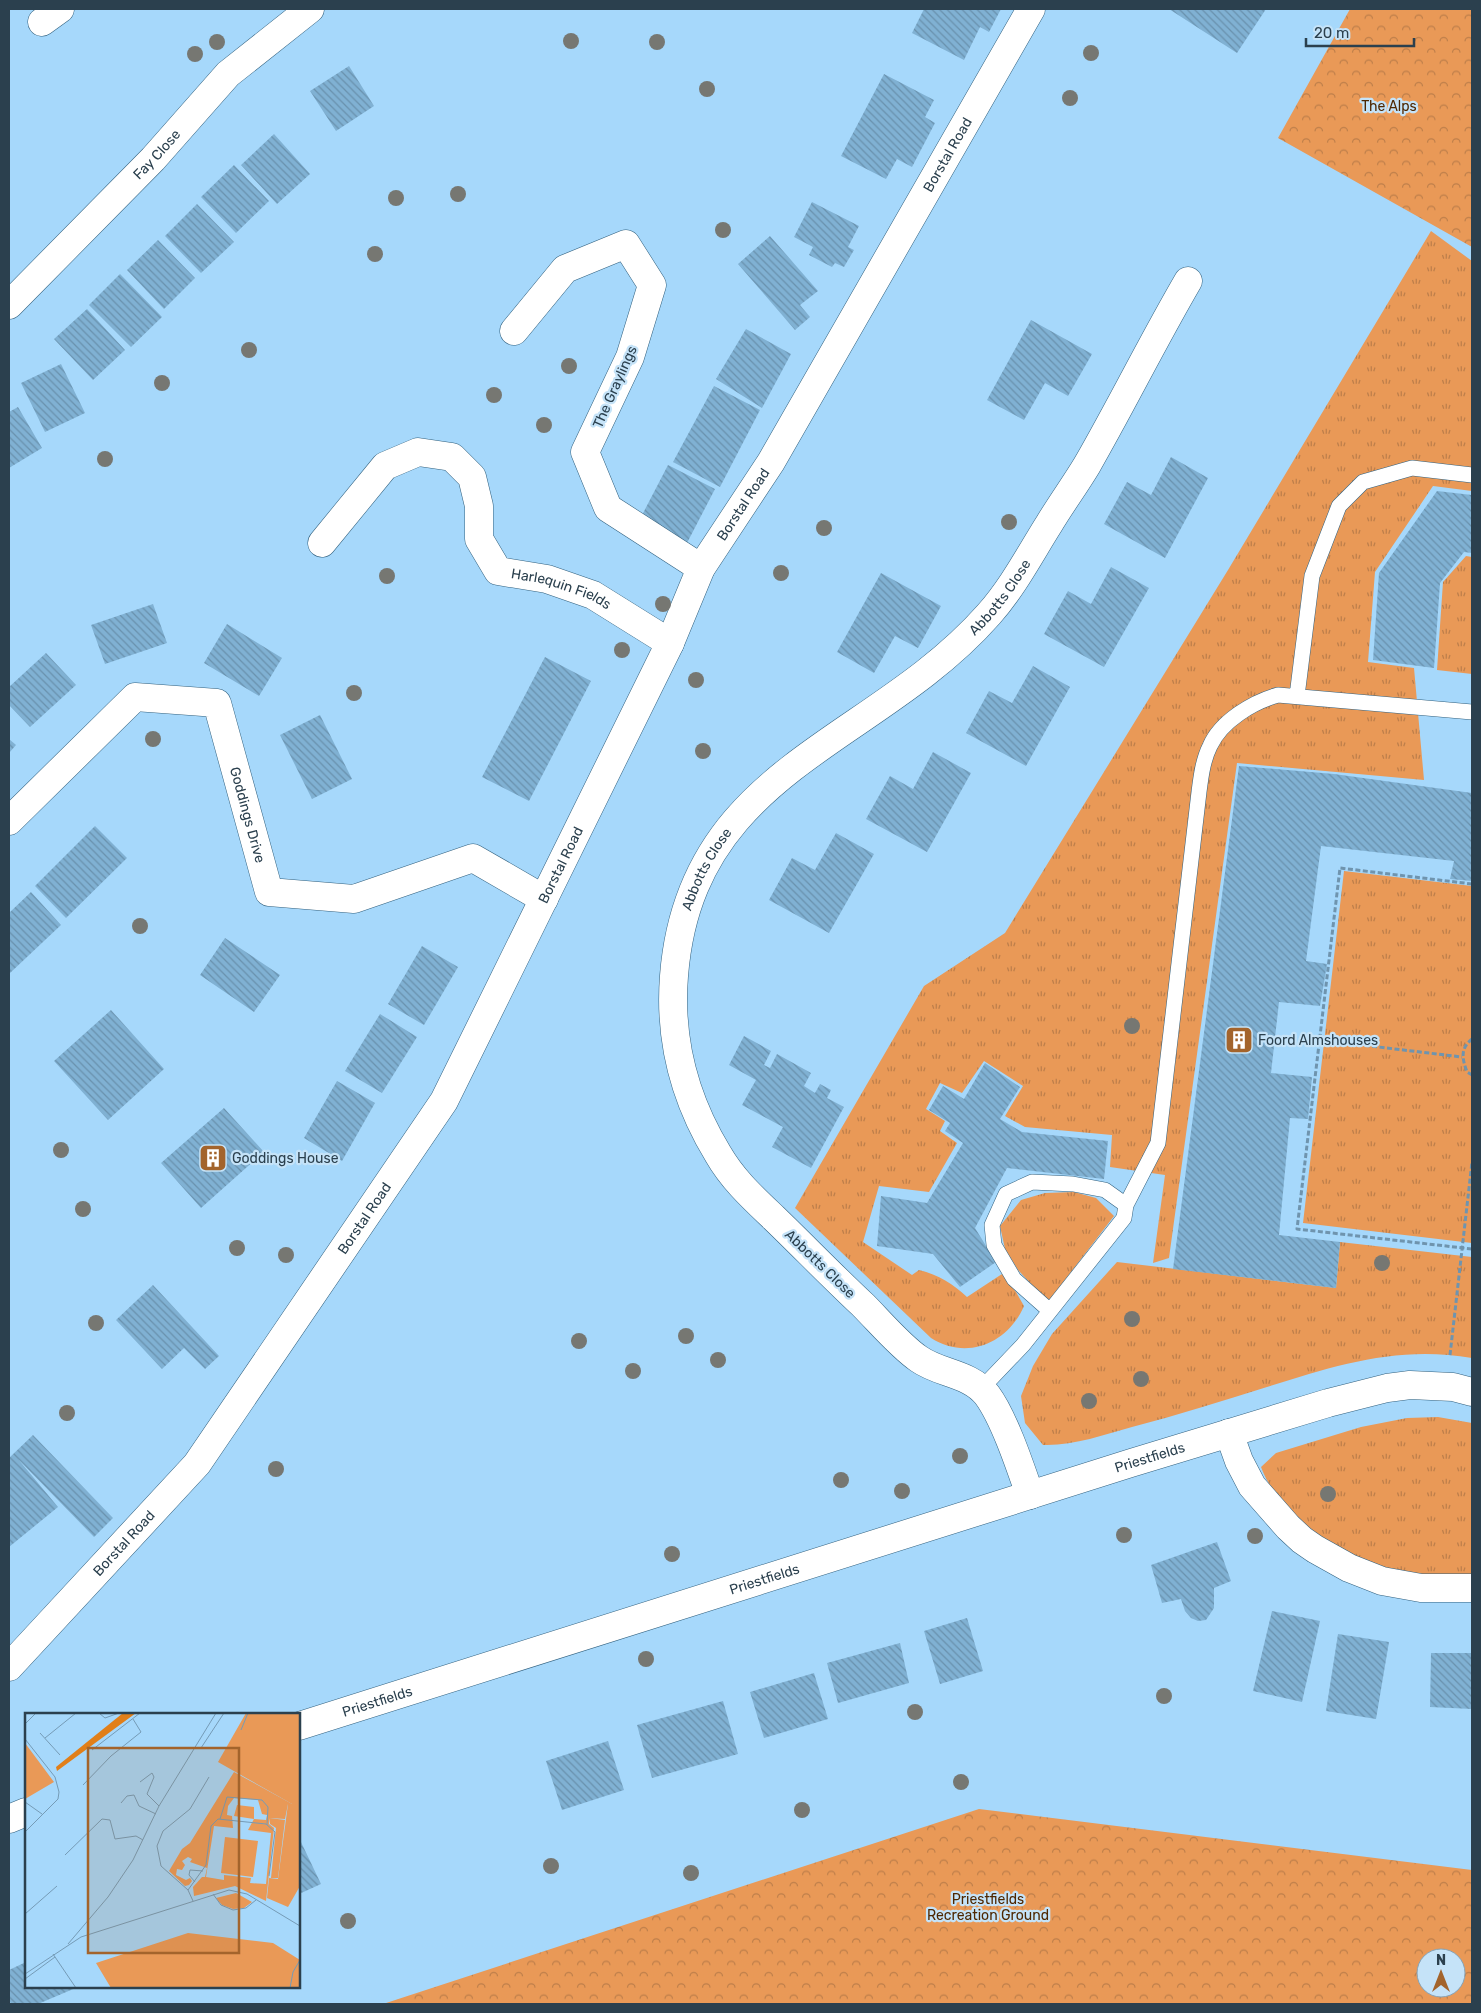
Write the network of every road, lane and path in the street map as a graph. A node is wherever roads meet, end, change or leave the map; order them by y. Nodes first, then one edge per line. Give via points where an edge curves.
1 (310, 9) edge
2 (1031, 9) edge
3 (1188, 280) dead end
4 (9, 305) edge
5 (514, 331) dead end
6 (1472, 475) edge
7 (322, 543) dead end
8 (701, 568) junction
9 (670, 643) junction
10 (1297, 696) junction
11 (1472, 712) edge
12 (9, 821) edge
13 (1472, 884) edge
14 (544, 899) junction
15 (1472, 1039) edge
16 (1320, 1040) junction
17 (1462, 1057) junction
18 (1472, 1074) edge
19 (1472, 1162) edge
20 (1126, 1205) junction
21 (1462, 1248) junction
22 (1472, 1249) edge
23 (1050, 1311) junction
24 (1450, 1358) dead end
25 (981, 1389) junction
26 (1472, 1392) edge
27 (1229, 1433) junction
28 (1030, 1495) junction
29 (1472, 1588) edge
30 (9, 1667) edge
31 (300, 1726) edge
32 (25, 1812) edge
33 (9, 1819) edge

1 - 4 street, Fay Close via 228,74 154,159
2 - 8 street, Borstal Road via 771,462
3 - 25 street, Abbotts Close via 1085,468 1002,598 984,620 945,656 792,767 760,794 729,828 712,853 691,896 680,934 673,995 676,1047 692,1101 721,1159 746,1192 918,1359 969,1380
5 - 8 street, The Graylings via 565,268 626,244 652,285 630,357 585,452 608,508
6 - 10 lane via 1412,468 1363,482 1339,506 1312,576
7 - 9 street, Harlequin Fields via 386,466 418,452 452,458 472,477 479,506 479,539 498,572 547,579 593,596
8 - 9 street, Borstal Road
9 - 14 street, Borstal Road
10 - 11 lane
10 - 20 lane via 1275,696 1255,704 1222,729 1208,748 1199,792 1158,1143
12 - 14 street, Goddings Drive via 135,698 216,704 270,892 354,899 473,858
13 - 16 path via 1340,868
14 - 30 street, Borstal Road via 444,1101 197,1464
15 - 17 path via 1465,1044
16 - 17 path
16 - 21 path via 1298,1229
17 - 18 path via 1467,1072
19 - 21 path
20 - 23 lane via 1124,1218
20 - 23 lane via 1105,1190 1072,1184 1032,1182 1006,1194 992,1225 994,1245 1014,1279
21 - 22 path
21 - 24 path
23 - 25 lane
25 - 28 street, Abbotts Close via 1000,1419
26 - 27 street, Priestfields via 1452,1387 1410,1385 1387,1388
27 - 28 street, Priestfields
27 - 29 street via 1238,1461 1252,1486 1288,1527 1316,1549 1349,1568 1382,1580 1421,1588
28 - 31 street, Priestfields
32 - 33 street

